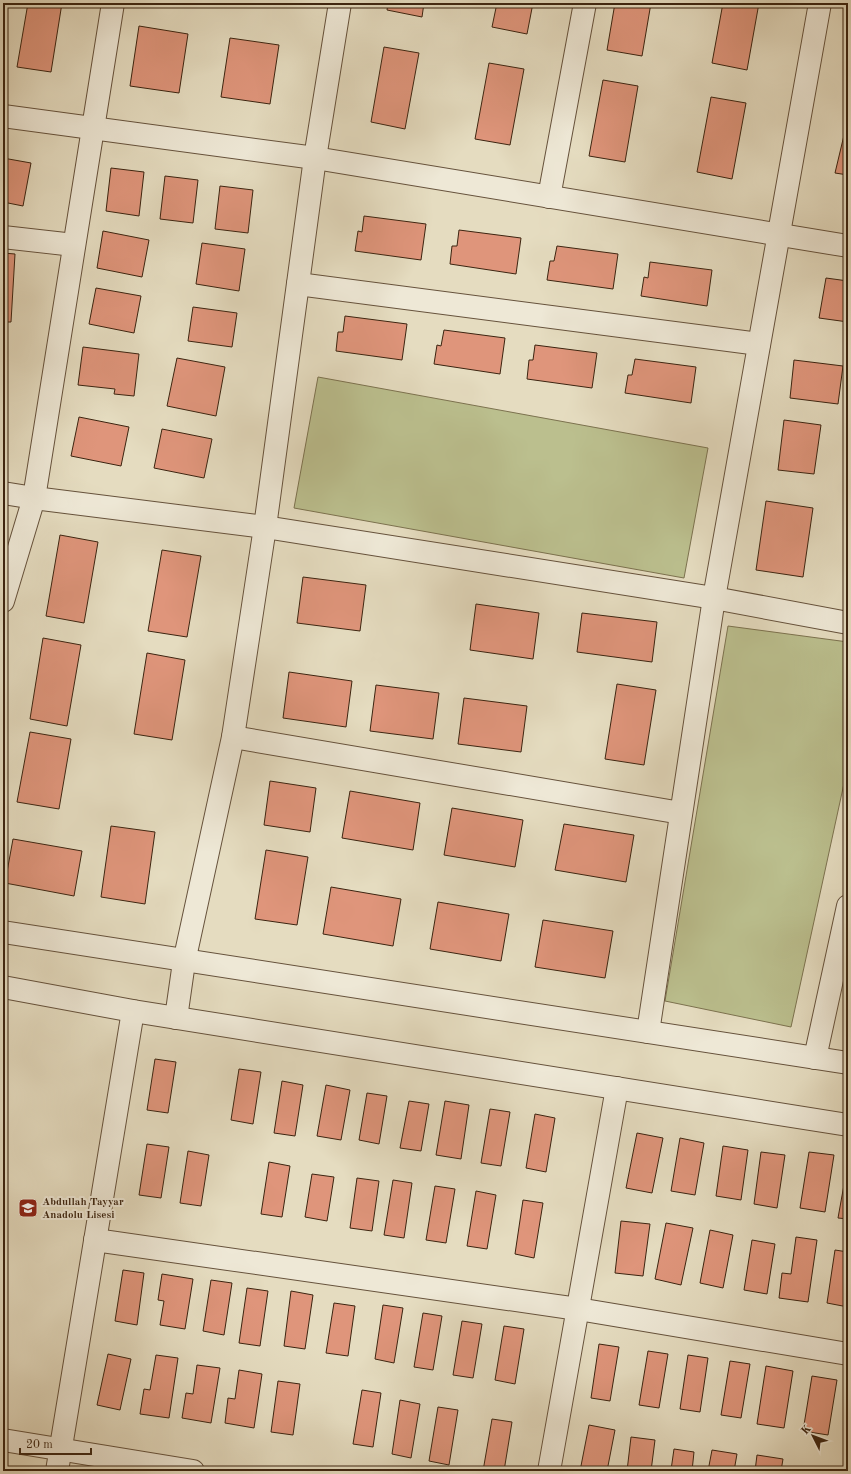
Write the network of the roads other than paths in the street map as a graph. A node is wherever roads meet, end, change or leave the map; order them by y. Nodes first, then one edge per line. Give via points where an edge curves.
1 (113, 3) edge
2 (340, 3) edge
3 (585, 3) edge
4 (820, 3) edge
5 (3, 116) edge
6 (92, 129) junction
7 (315, 158) junction
8 (549, 197) junction
9 (779, 234) junction
10 (3, 237) edge
11 (74, 245) junction
12 (848, 246) edge
13 (298, 284) junction
14 (759, 344) junction
15 (3, 493) edge
16 (34, 498) junction
17 (266, 527) junction
18 (714, 598) junction
19 (3, 601) edge
20 (848, 623) edge
21 (233, 737) junction
22 (681, 814) junction
23 (848, 906) edge
24 (3, 932) edge
25 (184, 962) junction
26 (3, 987) edge
27 (133, 1011) junction
28 (176, 1018) junction
29 (648, 1032) junction
30 (815, 1058) junction
31 (848, 1063) edge
32 (617, 1088) junction
33 (848, 1125) edge
34 (95, 1240) junction
35 (578, 1309) junction
36 (848, 1354) edge
37 (3, 1440) edge
38 (60, 1450) junction
39 (58, 1471) edge
40 (194, 1471) edge
41 (549, 1471) edge

1 - 6 street
2 - 7 street
3 - 8 street
4 - 9 street
5 - 6 street
6 - 7 street
6 - 11 street
7 - 8 street
7 - 13 street
8 - 9 street
9 - 12 street
9 - 14 street
10 - 11 street
11 - 16 street
13 - 14 street
13 - 17 street
14 - 18 street
15 - 16 street
16 - 17 street
16 - 19 street
17 - 18 street
17 - 21 street
18 - 20 street
18 - 22 street
21 - 22 street
21 - 25 street
22 - 29 street
23 - 30 street
24 - 25 street
25 - 28 street
25 - 29 street
26 - 27 street
27 - 28 street
27 - 34 street
28 - 32 street
29 - 30 street
30 - 31 street
32 - 33 street
32 - 35 street
34 - 35 street
34 - 38 street
35 - 36 street
35 - 41 street
37 - 38 street
38 - 39 street
38 - 40 street

